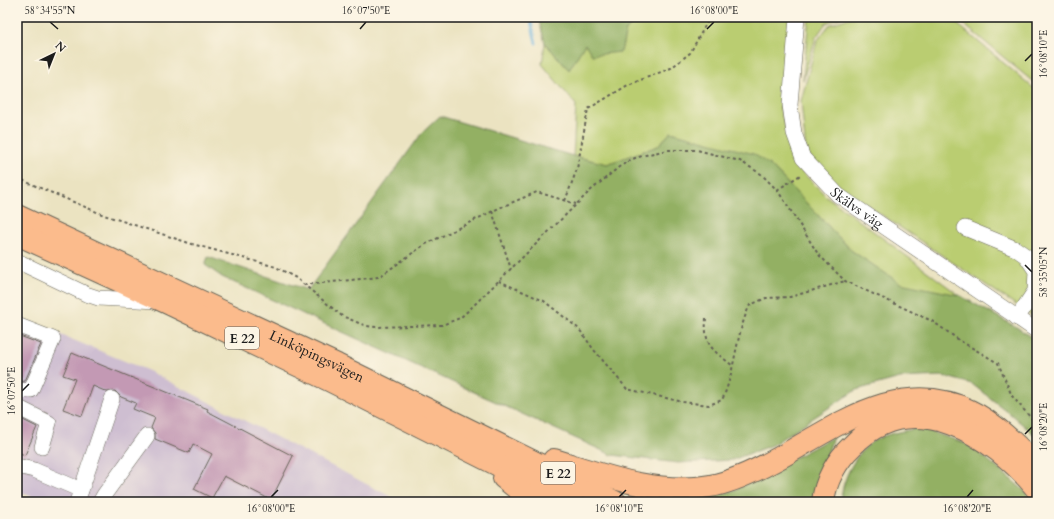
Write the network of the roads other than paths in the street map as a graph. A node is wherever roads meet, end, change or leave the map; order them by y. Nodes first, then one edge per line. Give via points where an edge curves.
1 (797, 17) edge
2 (17, 216) edge
3 (965, 228) dead end
4 (17, 234) edge
5 (17, 261) edge
6 (166, 302) junction
7 (1017, 318) junction
8 (17, 325) edge
9 (1037, 331) edge
10 (17, 392) edge
11 (112, 398) dead end
12 (17, 407) edge
13 (147, 436) dead end
14 (501, 445) junction
15 (42, 447) dead end
16 (465, 448) junction
17 (17, 466) edge
18 (1037, 466) edge
19 (1037, 489) edge
20 (79, 496) edge
21 (100, 502) edge
22 (534, 502) edge
23 (572, 502) edge
24 (614, 502) edge
25 (823, 502) edge

1 - 7 street, Skälvs väg via 790,105 794,133 803,158 838,195
2 - 14 highway, Linköpingsvägen / E 22 via 322,358
3 - 7 street via 1016,249 1026,256 1036,271 1035,291
4 - 6 highway, Linköpingsvägen / E 22
5 - 6 street via 98,298
6 - 16 highway, Linköpingsvägen / E 22
7 - 9 street, Skälvs väg
8 - 10 street via 53,339 31,390
11 - 20 street
12 - 15 street via 49,423
13 - 21 street
14 - 18 highway via 624,480 672,489 711,486 745,475 840,423 882,404 912,399 946,401 970,411 993,425
14 - 24 highway, Linköpingsvägen / E 22
16 - 22 highway
16 - 23 highway, Linköpingsvägen / E 22
17 - 20 street via 34,470
19 - 25 highway via 1023,473 983,440 952,423 921,416 889,422 872,429 857,440 836,465

